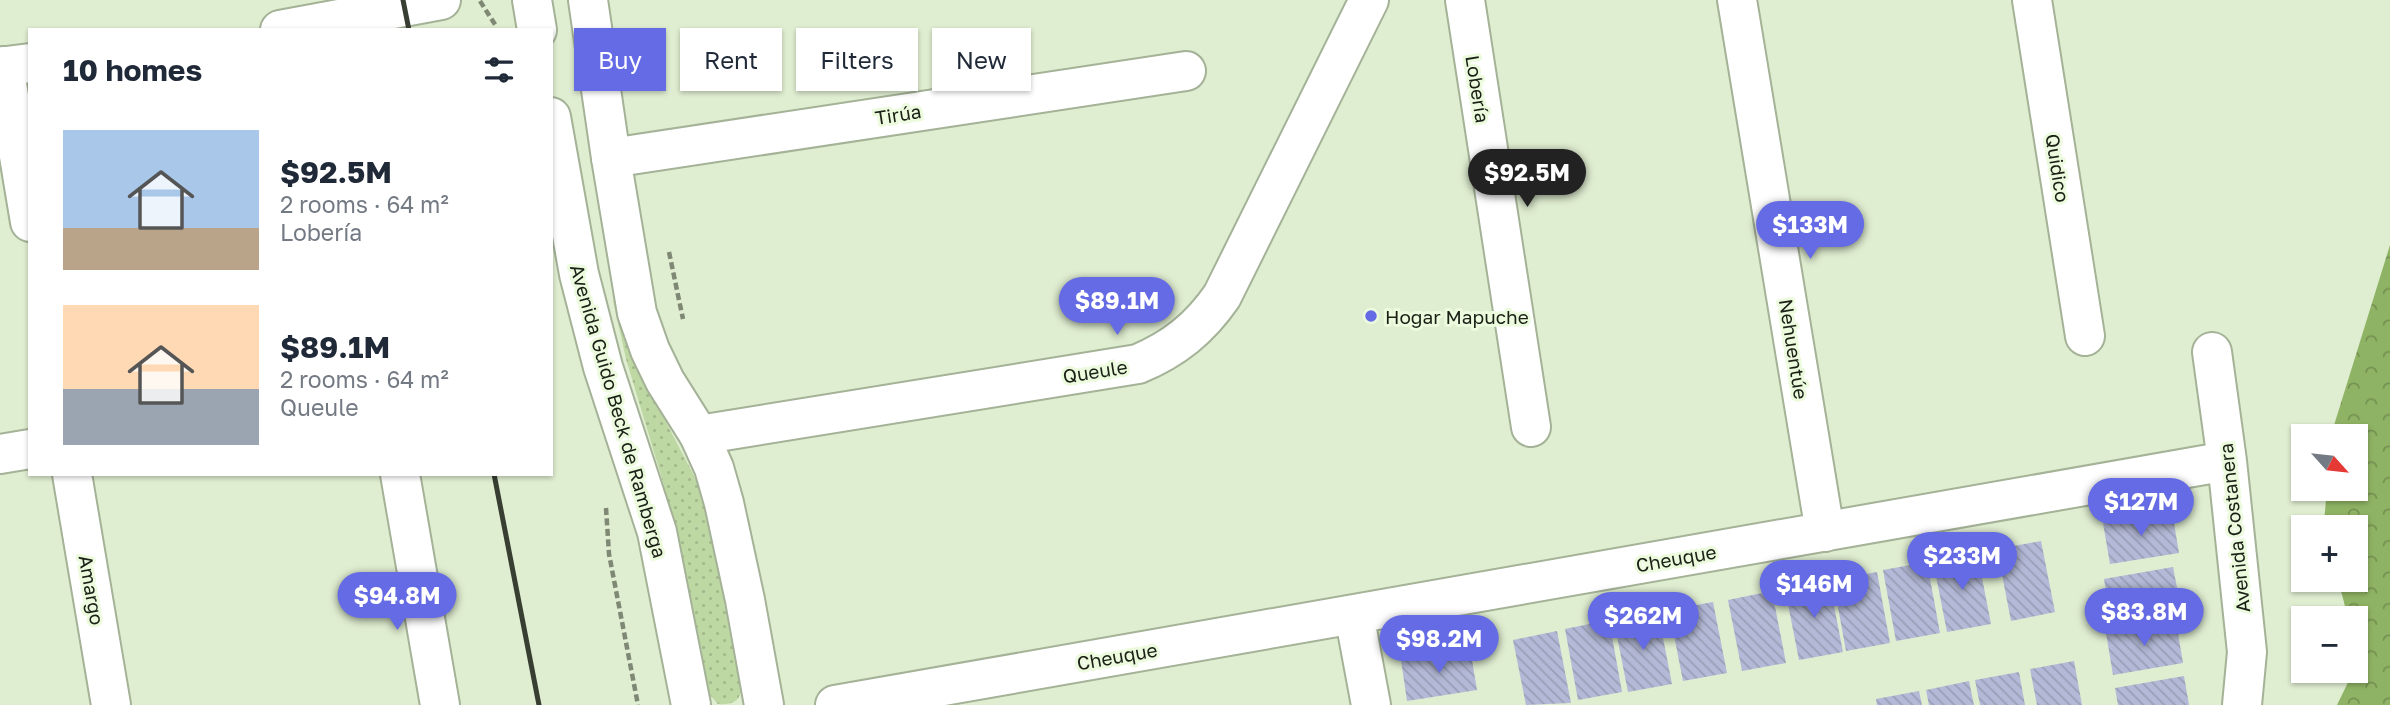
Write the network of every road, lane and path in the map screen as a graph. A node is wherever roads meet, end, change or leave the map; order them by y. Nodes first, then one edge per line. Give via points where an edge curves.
1 (441, 0) edge
2 (480, 0) edge
3 (532, 0) edge
4 (588, 0) edge
5 (1369, 0) edge
6 (1465, 0) edge
7 (1737, 0) edge
8 (2032, 0) edge
9 (300, 21) edge
10 (497, 28) edge
11 (537, 28) edge
12 (11, 65) edge
13 (1186, 71) dead end
14 (553, 128) edge
15 (611, 158) junction
16 (28, 205) edge
17 (668, 245) dead end
18 (684, 323) dead end
19 (2085, 336) dead end
20 (2212, 352) dead end
21 (1531, 427) dead end
22 (699, 435) junction
23 (28, 449) edge
24 (0, 454) edge
25 (2227, 461) junction
26 (72, 476) edge
27 (400, 476) edge
28 (1825, 532) junction
29 (1354, 614) junction
30 (111, 705) edge
31 (440, 705) edge
32 (691, 705) edge
33 (764, 705) edge
34 (835, 705) edge
35 (1371, 705) edge
36 (2242, 705) edge

1 - 9 street
2 - 10 path
3 - 11 street
4 - 15 street
5 - 22 street, Queule via 1222,296 1209,315 1177,344 1138,364
6 - 21 street, Lobería
7 - 28 street, Nehuentúe
8 - 19 street, Quidico
12 - 16 street
13 - 15 street, Tirúa
14 - 32 street, Avenida Guido Beck de Ramberga via 579,274 603,367 657,532
15 - 22 street via 637,313 665,382
17 - 18 path
20 - 25 street, Avenida Costanera
22 - 33 street via 724,503
23 - 24 street
25 - 28 street, Cheuque
25 - 36 street, Avenida Costanera via 2247,652
26 - 30 street, Amargo
27 - 31 street
28 - 29 street, Cheuque
29 - 34 street, Cheuque
29 - 35 street

